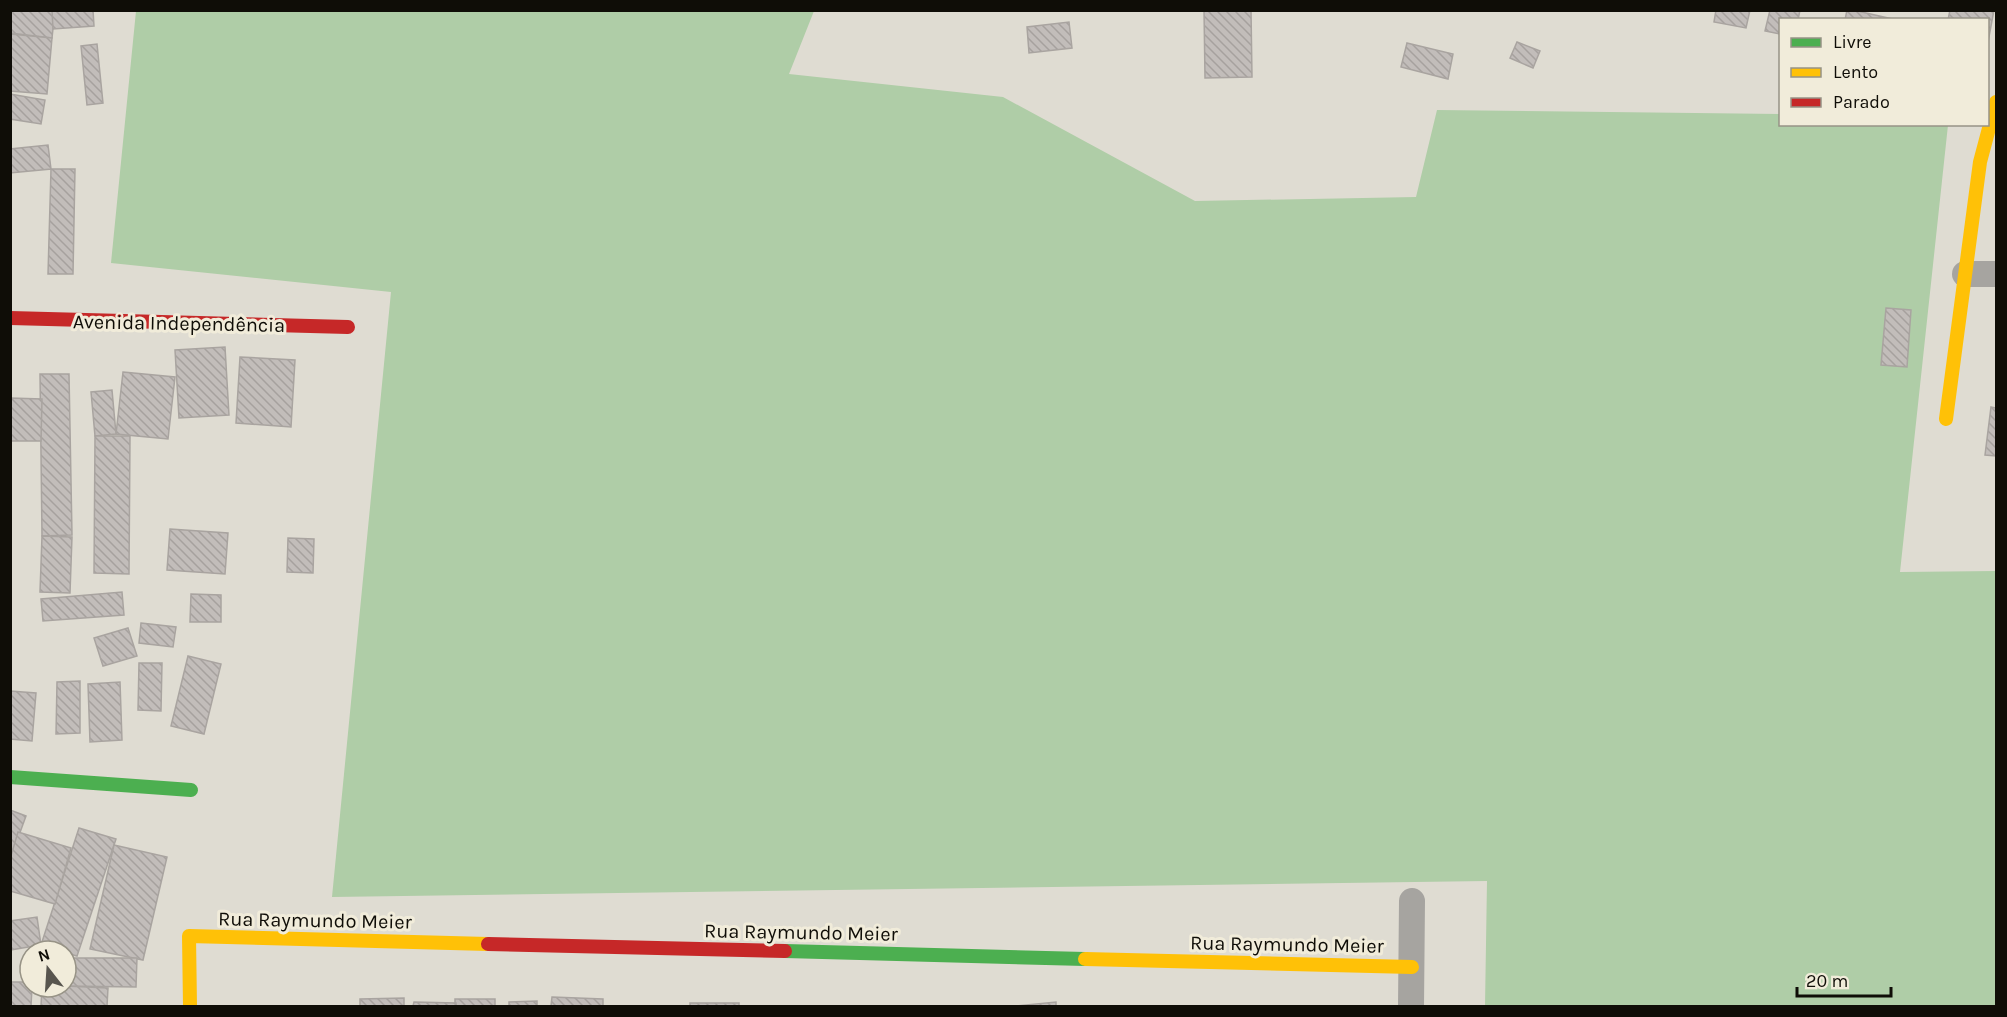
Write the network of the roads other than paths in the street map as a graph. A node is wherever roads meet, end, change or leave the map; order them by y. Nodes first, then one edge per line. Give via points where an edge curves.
1 (1996, 102) edge
2 (1965, 274) junction
3 (1996, 274) edge
4 (10, 318) edge
5 (348, 327) dead end
6 (1946, 419) dead end
7 (10, 777) edge
8 (191, 790) dead end
9 (1412, 901) dead end
10 (1412, 967) junction
11 (190, 1006) edge
12 (1411, 1006) edge

1 - 2 street via 1980,162
2 - 3 street
2 - 6 street
4 - 5 street, Avenida Independência
7 - 8 street
9 - 10 street
10 - 11 street, Rua Raymundo Meier via 189,936
10 - 12 street

